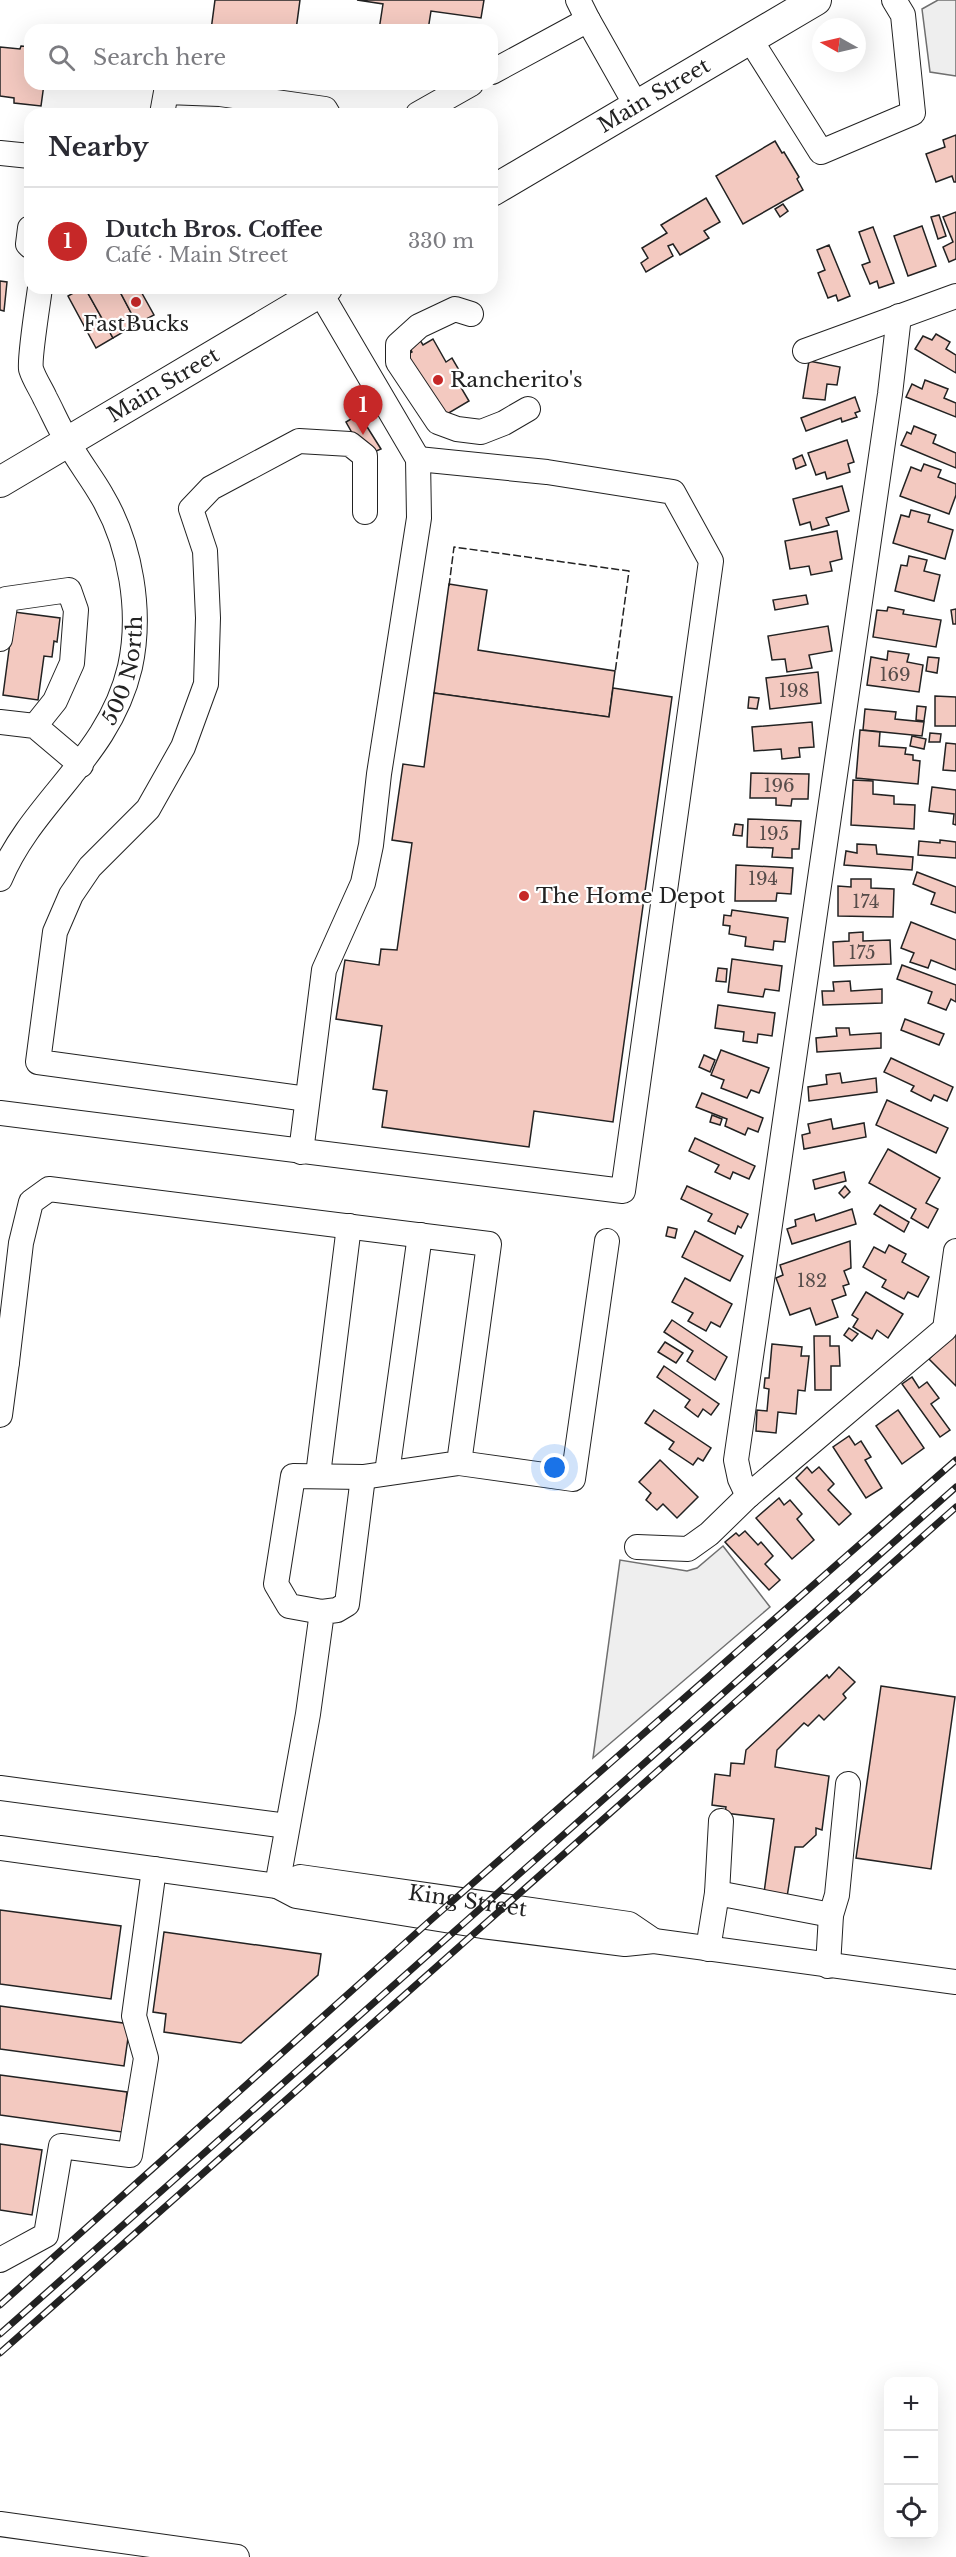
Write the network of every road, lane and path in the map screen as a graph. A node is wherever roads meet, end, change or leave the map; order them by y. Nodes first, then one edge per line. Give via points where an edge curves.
1 (816, 0) edge
2 (894, 0) edge
3 (583, 10) edge
4 (750, 39) junction
5 (498, 68) edge
6 (460, 90) edge
7 (636, 105) junction
8 (163, 108) edge
9 (318, 108) edge
10 (429, 108) edge
11 (0, 153) edge
12 (24, 155) edge
13 (498, 187) edge
14 (39, 294) edge
15 (316, 294) edge
16 (325, 294) edge
17 (956, 296) edge
18 (471, 314) dead end
19 (899, 316) junction
20 (805, 351) dead end
21 (528, 409) dead end
22 (68, 442) junction
23 (418, 459) junction
24 (0, 482) edge
25 (365, 512) dead end
26 (0, 639) edge
27 (0, 722) edge
28 (34, 726) junction
29 (81, 765) junction
30 (0, 879) edge
31 (307, 1099) junction
32 (0, 1113) edge
33 (301, 1152) junction
34 (349, 1226) junction
35 (420, 1235) junction
36 (607, 1241) dead end
37 (956, 1251) edge
38 (3, 1362) edge
39 (0, 1415) edge
40 (459, 1464) junction
41 (387, 1473) junction
42 (318, 1475) junction
43 (363, 1477) junction
44 (748, 1496) junction
45 (637, 1547) dead end
46 (322, 1612) junction
47 (848, 1784) dead end
48 (0, 1788) edge
49 (721, 1821) dead end
50 (287, 1826) junction
51 (0, 1848) edge
52 (154, 1869) junction
53 (277, 1886) junction
54 (717, 1893) junction
55 (831, 1916) junction
56 (708, 1949) junction
57 (828, 1966) junction
58 (956, 1982) edge
59 (0, 2260) edge
60 (0, 2524) edge
61 (171, 2552) edge
62 (237, 2557) edge

1 - 4 main road, Main Street
2 - 4 street via 903,15 913,113 821,152
3 - 5 street
3 - 7 street
4 - 7 main road, Main Street
6 - 10 street
7 - 13 main road, Main Street
8 - 9 street via 166,92 220,94
11 - 12 street
14 - 22 street, 500 North via 31,368
15 - 22 main road, Main Street
16 - 23 street
17 - 19 street
18 - 21 street via 455,309 419,326 398,345 398,362 438,422 481,432
19 - 20 street
19 - 44 street via 736,1460
22 - 24 main road, Main Street
22 - 29 street, 500 North via 111,515 129,566 134,599 134,634 125,684 110,719
23 - 31 street via 418,518 371,845 363,883 324,970
23 - 33 street via 547,472 673,492 711,561 623,1191
25 - 31 street via 365,456 350,444 299,441 212,488 191,509 205,551 206,684 183,747 148,809 90,867 71,895 55,932 38,1062
26 - 28 street via 6,599 69,590 76,610 72,663 55,701
27 - 28 street
28 - 29 street
29 - 30 street, 500 North via 24,834
31 - 33 street
32 - 33 street
34 - 35 street
34 - 38 street via 49,1189 31,1202
34 - 42 street
35 - 40 street via 489,1244
35 - 41 street
36 - 40 street via 573,1479
37 - 44 street via 945,1329
38 - 39 street
40 - 41 street
41 - 43 street
42 - 43 street
42 - 46 street via 293,1476 276,1584 289,1606
43 - 46 street via 347,1604
44 - 45 street via 688,1549
46 - 50 street
47 - 55 street via 837,1895
48 - 50 street
49 - 54 street
50 - 53 street
51 - 52 street, King Street
52 - 53 street, King Street
52 - 59 street via 134,2016 146,2058 130,2155 60,2146 46,2235
53 - 56 street, King Street via 296,1896 482,1926 625,1944 654,1941
54 - 55 street
54 - 56 street
55 - 57 street
56 - 57 street, King Street
57 - 58 street, King Street
60 - 61 street
61 - 62 street

